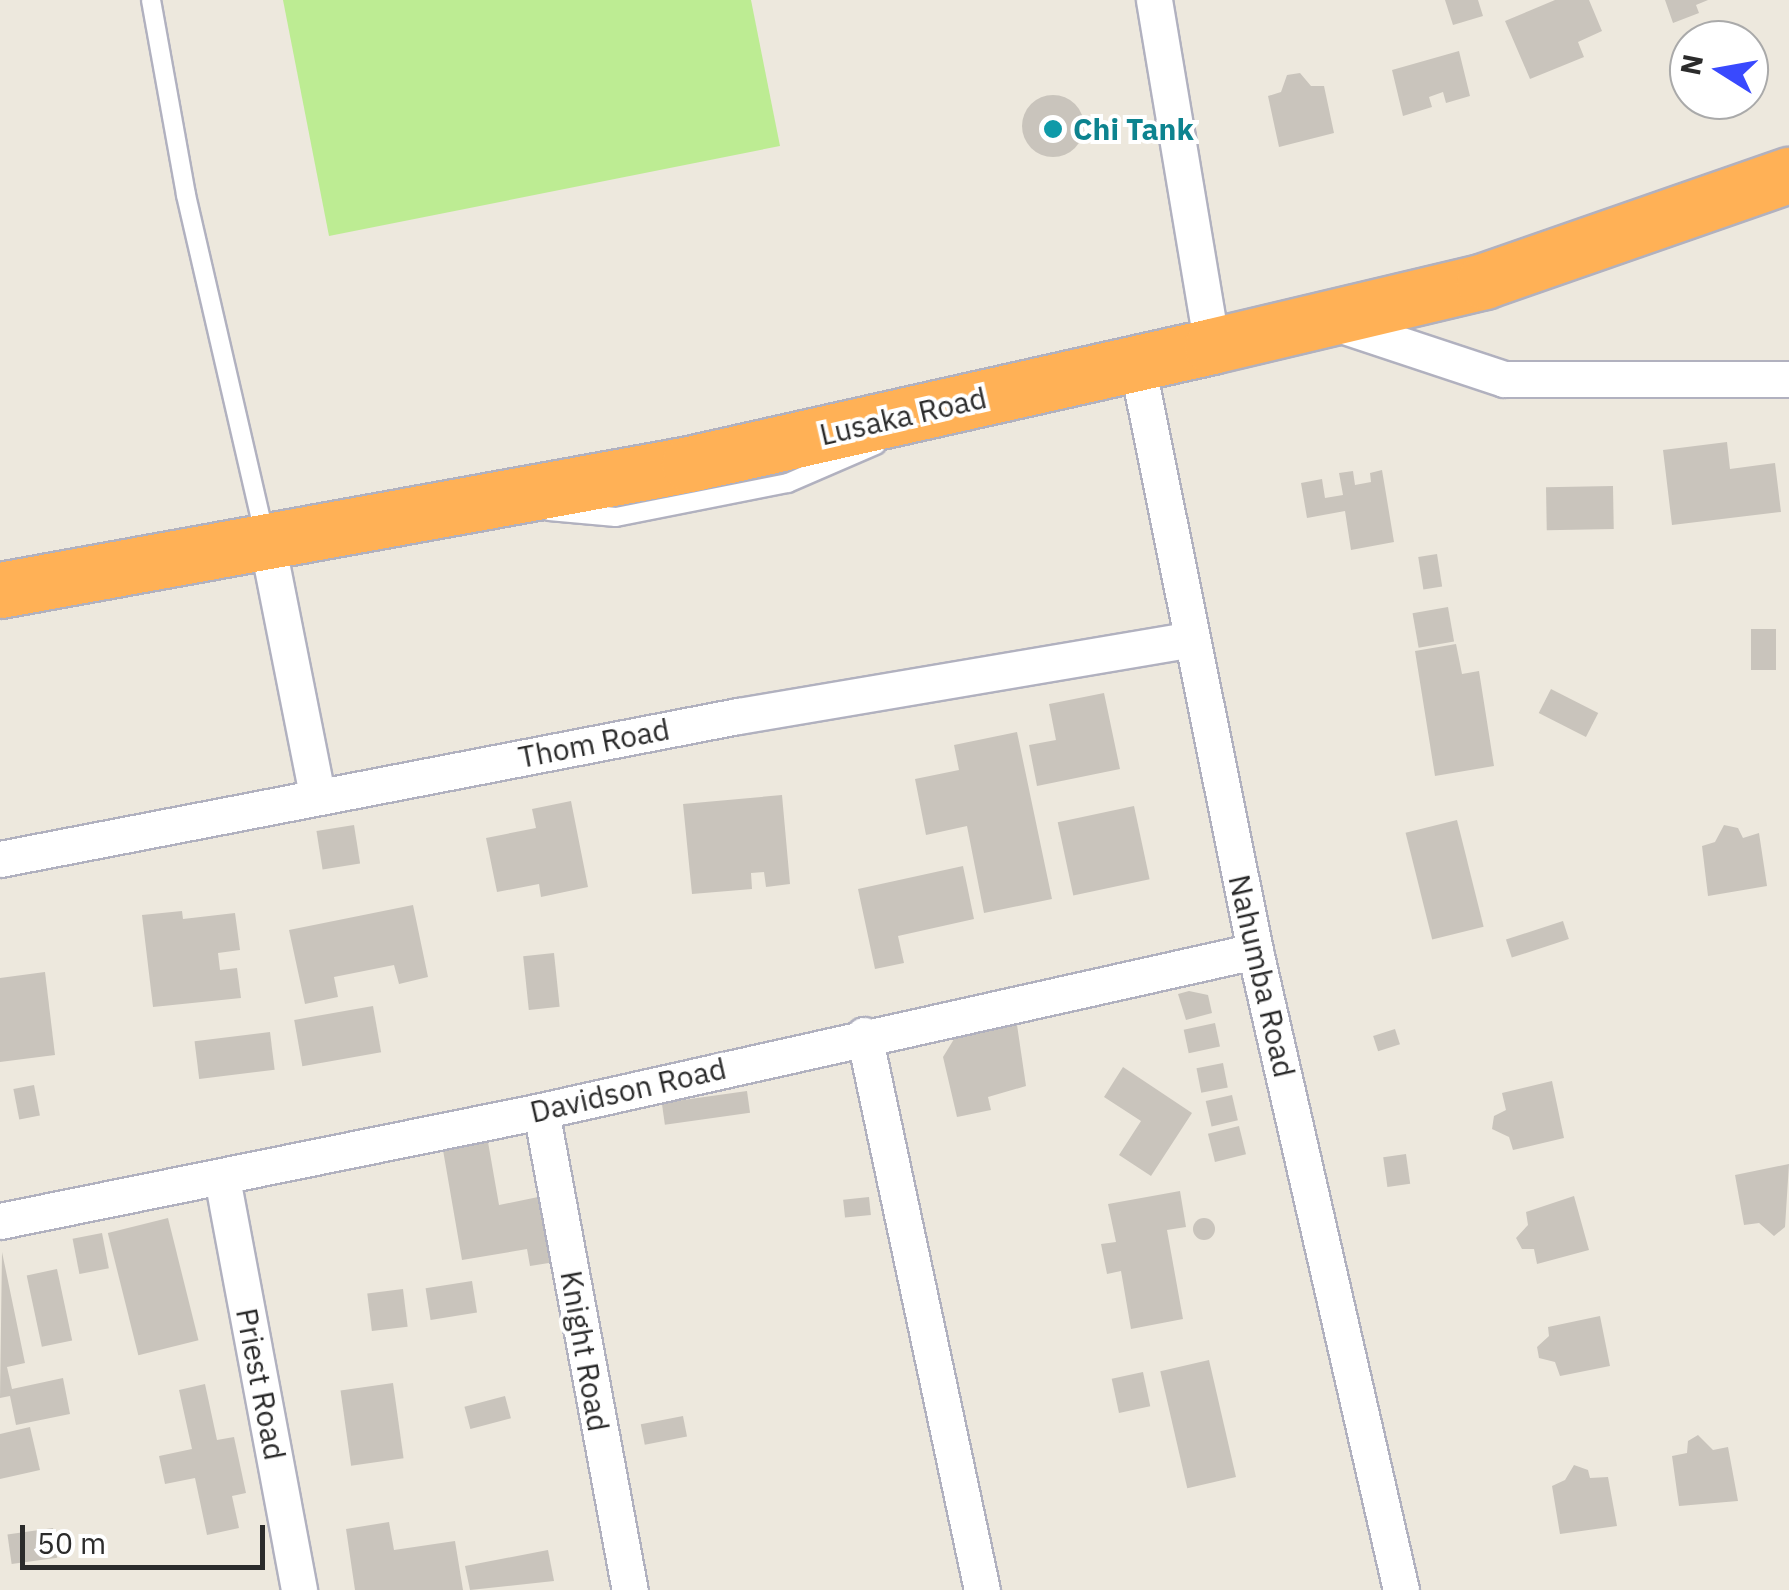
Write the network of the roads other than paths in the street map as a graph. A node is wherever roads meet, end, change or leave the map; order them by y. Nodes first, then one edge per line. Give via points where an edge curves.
1 (150, 0) edge
2 (1154, 0) edge
3 (1789, 175) edge
4 (1323, 319) junction
5 (1212, 346) junction
6 (1136, 360) junction
7 (1789, 379) edge
8 (267, 542) junction
9 (2, 590) edge
10 (1191, 638) junction
11 (317, 795) junction
12 (0, 858) edge
13 (1255, 950) junction
14 (864, 1035) junction
15 (541, 1111) junction
16 (222, 1178) junction
17 (0, 1221) edge
18 (300, 1590) edge
19 (630, 1590) edge
20 (982, 1590) edge
21 (1402, 1590) edge

1 - 8 lane via 186,195
2 - 5 street
3 - 4 highway, Lusaka Road via 1484,281
4 - 5 highway, Lusaka Road
4 - 7 street via 1504,379
5 - 6 highway, Lusaka Road
6 - 8 highway, Lusaka Road via 630,476
6 - 10 street, Nahumba Road
8 - 9 highway, Lusaka Road
8 - 11 street
10 - 11 street, Thom Road
10 - 13 street, Nahumba Road
11 - 12 street, Thom Road
13 - 14 street, Davidson Road
13 - 21 street, Nahumba Road
14 - 15 street, Davidson Road
14 - 20 street
15 - 16 street, Davidson Road
15 - 19 street, Knight Road
16 - 17 street, Davidson Road
16 - 18 street, Priest Road

